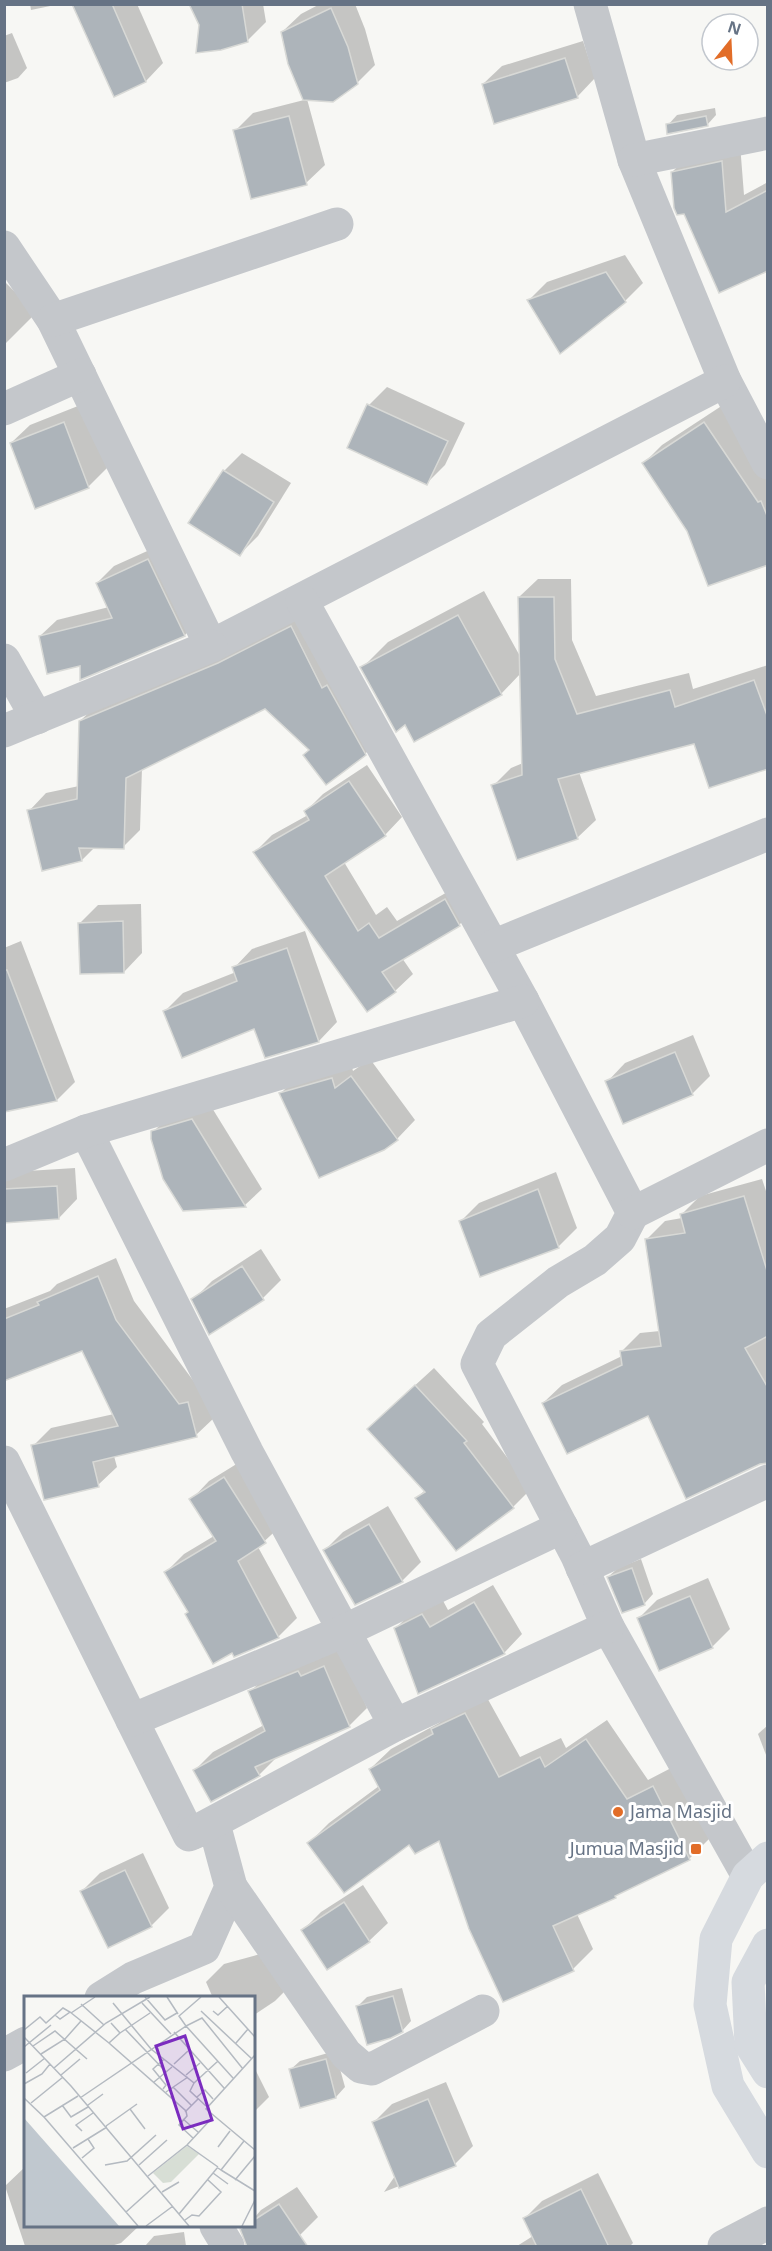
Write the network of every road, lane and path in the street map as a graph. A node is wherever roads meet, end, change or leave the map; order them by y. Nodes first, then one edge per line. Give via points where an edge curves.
1 (590, 4) edge
2 (768, 134) edge
3 (634, 160) junction
4 (337, 224) dead end
5 (4, 247) edge
6 (53, 320) junction
7 (80, 375) junction
8 (725, 381) junction
9 (4, 409) edge
10 (768, 463) edge
11 (302, 601) junction
12 (211, 646) junction
13 (4, 660) edge
14 (37, 718) junction
15 (4, 731) edge
16 (768, 834) edge
17 (493, 946) junction
18 (523, 1001) junction
19 (86, 1131) junction
20 (768, 1145) edge
21 (4, 1165) edge
22 (633, 1213) junction
23 (4, 1462) edge
24 (768, 1481) edge
25 (562, 1527) junction
26 (582, 1568) junction
27 (608, 1628) junction
28 (344, 1631) junction
29 (132, 1720) junction
30 (395, 1725) junction
31 (189, 1835) junction
32 (758, 1867) edge
33 (231, 1887) junction
34 (768, 1945) edge
35 (104, 1996) edge
36 (483, 2011) dead end
37 (24, 2044) edge
38 (4, 2055) edge
39 (768, 2072) edge
40 (768, 2152) edge
41 (768, 2223) edge
42 (217, 2227) edge
43 (228, 2247) edge
44 (724, 2247) edge

1 - 3 street
2 - 3 street
3 - 8 street
4 - 6 street
5 - 6 street
6 - 7 street
7 - 9 street
7 - 12 street
8 - 10 street
8 - 11 street
11 - 12 street
11 - 17 street
12 - 14 street
13 - 14 street
14 - 15 street
16 - 17 street
17 - 18 street
18 - 19 street
18 - 22 street
19 - 21 street
19 - 28 street via 247,1452
20 - 22 street
22 - 25 street via 620,1238 603,1253 490,1335 477,1364
23 - 29 street
24 - 26 street
25 - 26 street
25 - 28 street
26 - 27 street
27 - 30 street
27 - 32 street
28 - 29 street
28 - 30 street
29 - 31 street
30 - 31 street
31 - 33 street via 214,1824
32 - 40 main road via 716,1939 710,2005 728,2086
33 - 35 street via 204,1948 133,1978
33 - 36 street via 346,2054 361,2067 372,2069
34 - 39 main road via 747,1982 751,2045
37 - 38 street
41 - 44 street
42 - 43 street

